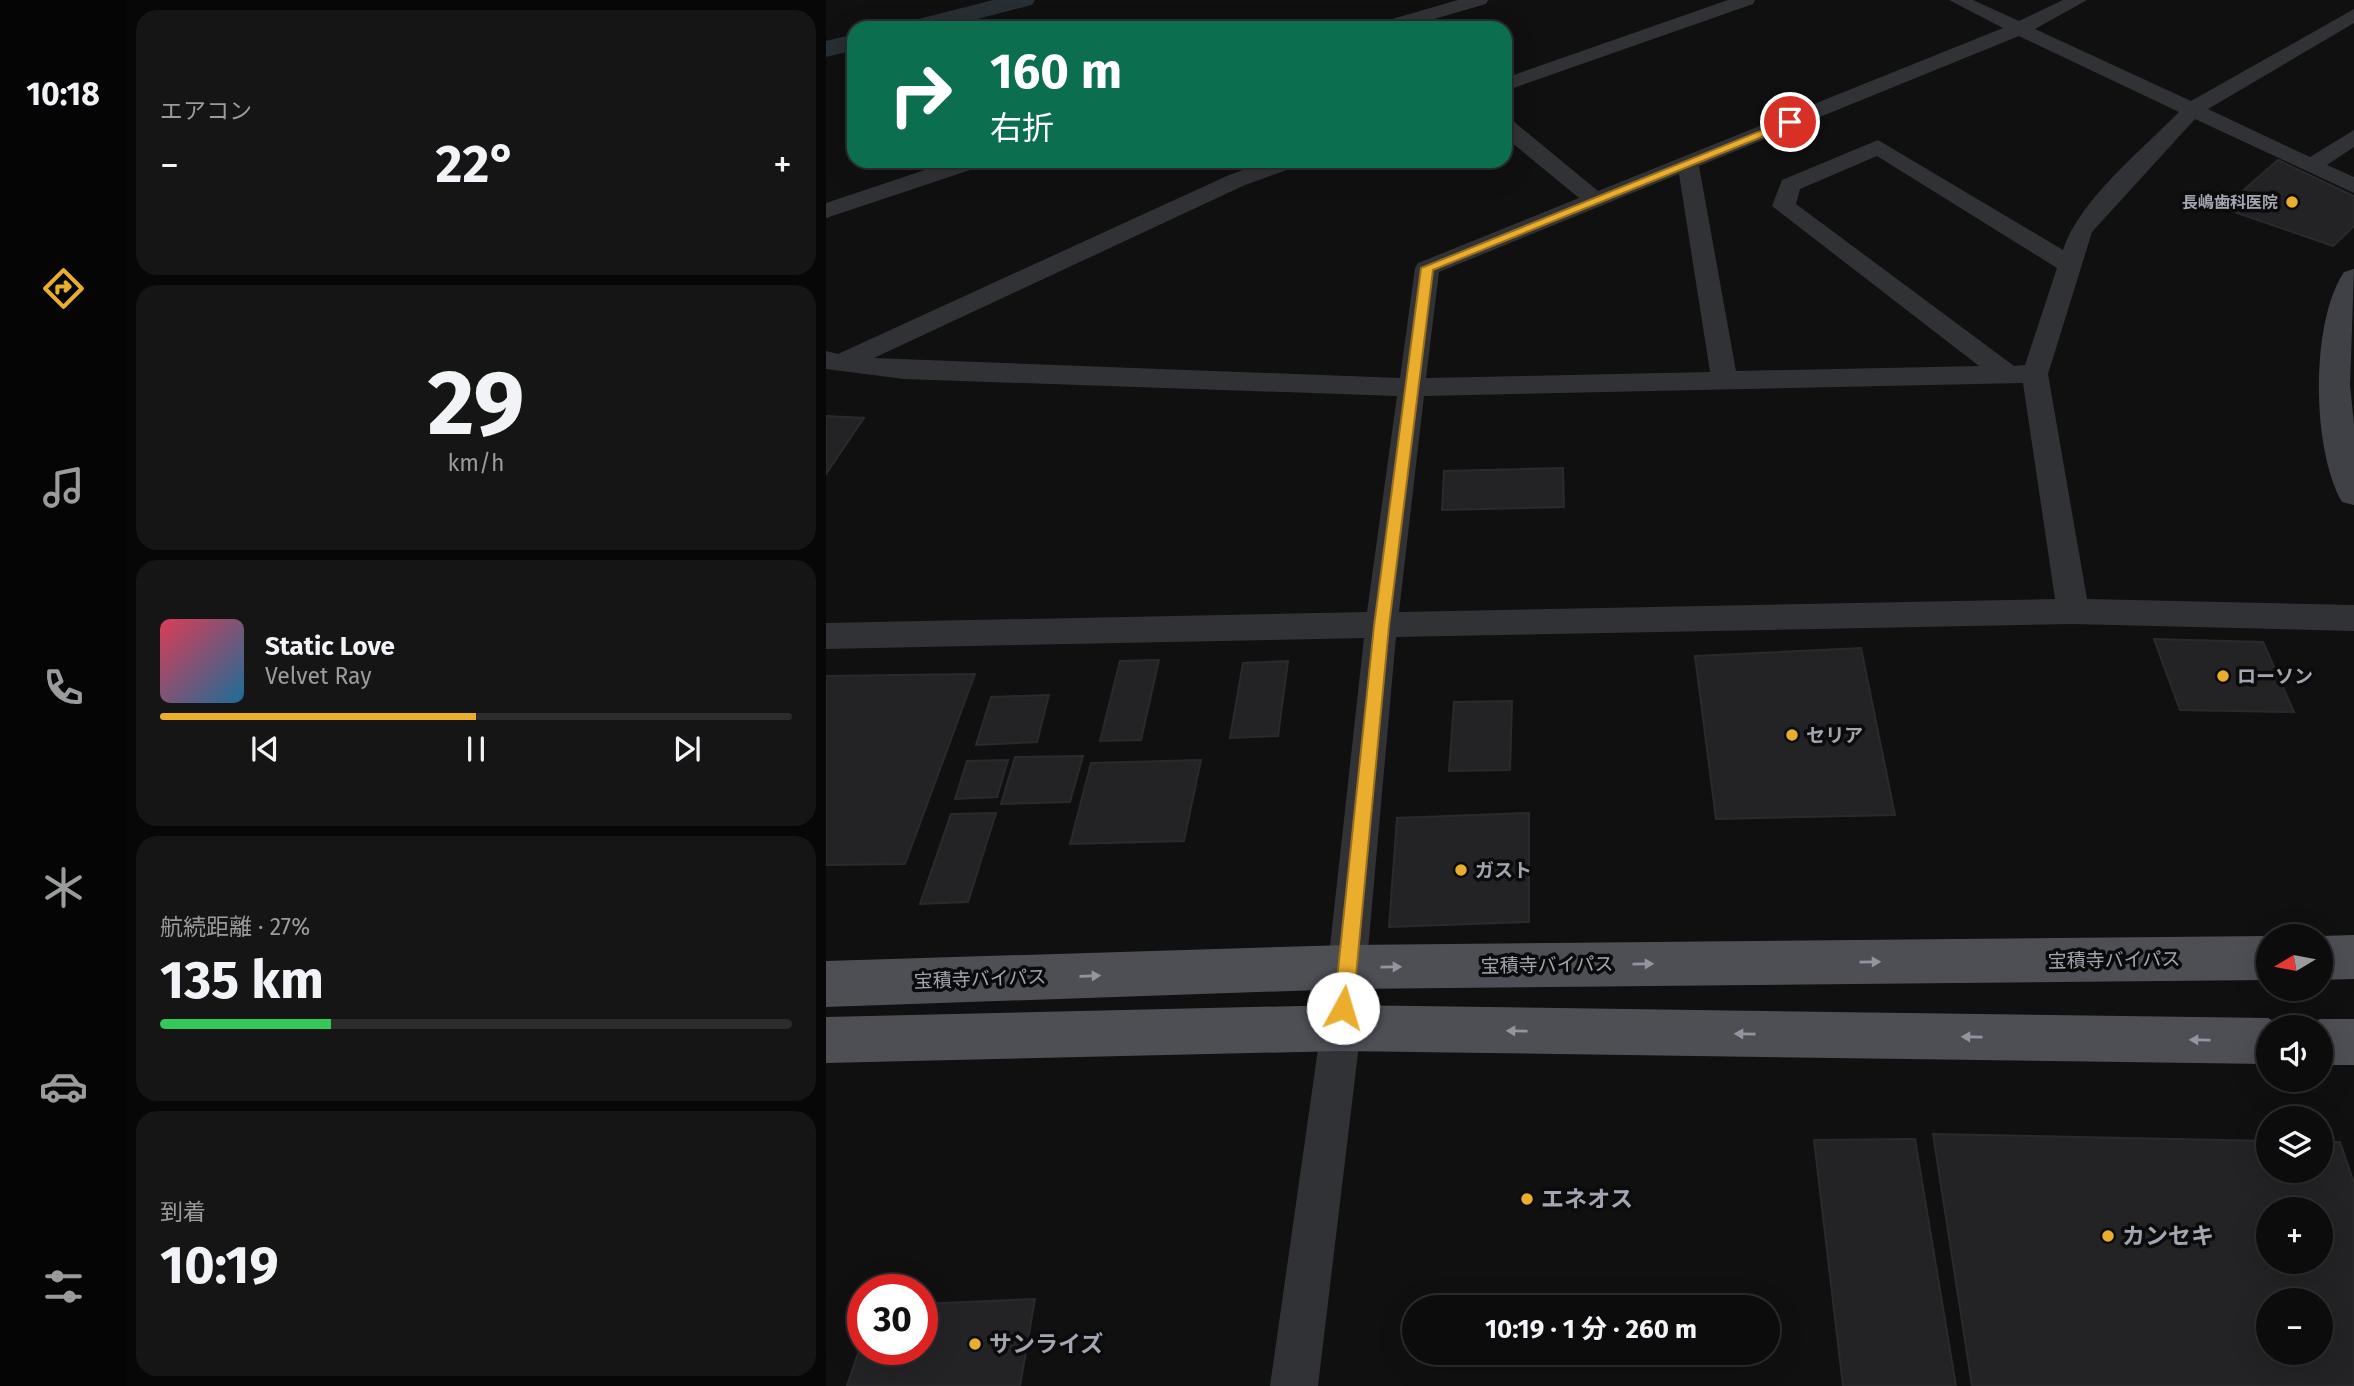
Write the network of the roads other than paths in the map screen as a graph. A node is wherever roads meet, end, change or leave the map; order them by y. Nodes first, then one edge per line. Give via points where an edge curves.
1 (1479, 0) edge
2 (1746, 0) edge
3 (1958, 0) edge
4 (2078, 0) edge
5 (1454, 3) edge
6 (2354, 15) edge
7 (1405, 21) edge
8 (2019, 29) junction
9 (1512, 83) edge
10 (2193, 109) junction
11 (1512, 132) edge
12 (2354, 138) edge
13 (1688, 163) junction
14 (2312, 165) junction
15 (953, 168) edge
16 (1270, 168) edge
17 (2354, 186) edge
18 (1594, 199) junction
19 (826, 211) edge
20 (2071, 266) junction
21 (2354, 278) edge
22 (833, 362) edge
23 (2006, 373) junction
24 (2035, 374) junction
25 (1724, 379) junction
26 (1411, 387) junction
27 (2354, 493) edge
28 (2073, 611) junction
29 (2354, 618) edge
30 (1381, 626) junction
31 (826, 636) edge
32 (2354, 957) edge
33 (2256, 958) edge
34 (2333, 958) edge
35 (1348, 967) junction
36 (826, 984) edge
37 (1341, 1028) junction
38 (826, 1040) edge
39 (2256, 1041) edge
40 (2333, 1042) edge
41 (2354, 1042) edge
42 (1294, 1386) edge

1 - 5 street
2 - 9 street
3 - 8 street
4 - 8 street
5 - 7 street
6 - 10 street
8 - 10 street
8 - 13 street
10 - 14 street
10 - 20 street via 2081,231
11 - 18 street
12 - 14 street
13 - 18 street
13 - 25 street
14 - 17 street
15 - 19 street
16 - 22 street
18 - 26 street via 1427,268
20 - 23 street via 1878,147 1790,185 1784,206
20 - 24 street
21 - 27 street via 2333,347 2333,400
22 - 26 street via 904,370
23 - 24 street
23 - 25 street
24 - 28 street
25 - 26 street
26 - 30 street
28 - 29 street
28 - 30 street
30 - 31 street
30 - 35 street
32 - 34 main road
35 -> 33 main road, 宝積寺バイパス
36 -> 35 main road, 宝積寺バイパス
35 - 37 street
37 - 38 main road
39 -> 37 main road
37 - 42 street
40 - 41 main road

